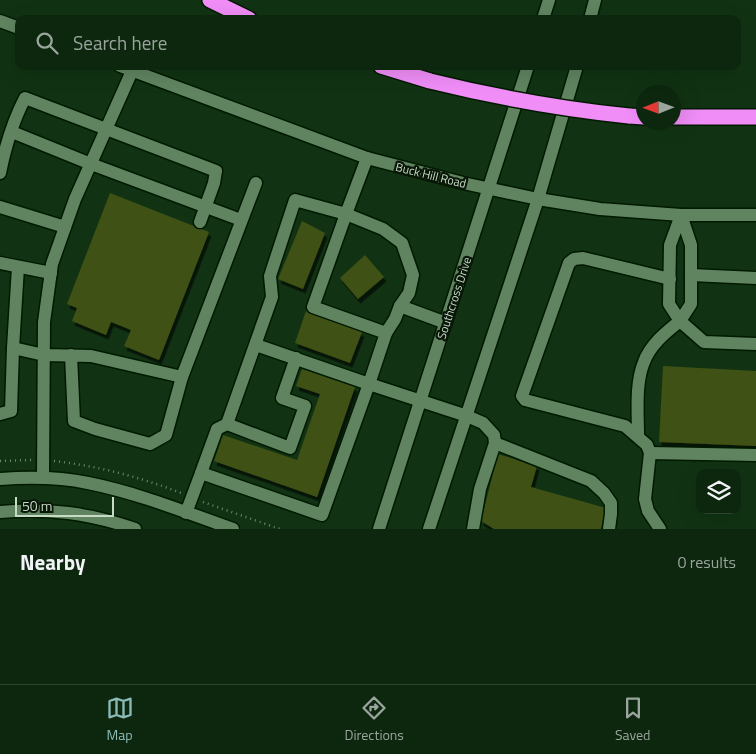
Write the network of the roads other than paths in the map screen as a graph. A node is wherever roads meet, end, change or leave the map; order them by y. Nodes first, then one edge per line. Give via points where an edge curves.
1 (210, 0) edge
2 (549, 0) edge
3 (595, 0) edge
4 (241, 15) edge
5 (544, 15) edge
6 (591, 15) edge
7 (0, 21) edge
8 (15, 27) edge
9 (125, 70) edge
10 (131, 70) edge
11 (395, 70) edge
12 (527, 70) edge
13 (576, 70) edge
14 (636, 117) edge
15 (681, 117) edge
16 (756, 117) edge
17 (106, 128) junction
18 (12, 132) junction
19 (367, 158) junction
20 (91, 164) junction
21 (0, 173) edge
22 (256, 183) dead end
23 (489, 189) junction
24 (538, 199) junction
25 (0, 207) edge
26 (206, 207) junction
27 (346, 214) junction
28 (756, 215) edge
29 (681, 216) junction
30 (242, 220) junction
31 (200, 222) dead end
32 (65, 227) junction
33 (0, 263) edge
34 (18, 267) junction
35 (51, 273) junction
36 (691, 275) junction
37 (756, 278) edge
38 (670, 279) junction
39 (400, 306) junction
40 (680, 320) junction
41 (446, 322) junction
42 (386, 333) junction
43 (756, 344) edge
44 (256, 345) junction
45 (13, 348) junction
46 (44, 355) junction
47 (71, 356) junction
48 (296, 358) junction
49 (182, 377) junction
50 (369, 384) junction
51 (421, 401) junction
52 (0, 414) edge
53 (467, 416) junction
54 (227, 424) junction
55 (638, 436) junction
56 (495, 443) junction
57 (650, 453) junction
58 (756, 455) edge
59 (201, 473) junction
60 (43, 477) junction
61 (0, 479) edge
62 (0, 512) edge
63 (186, 513) junction
64 (135, 529) edge
65 (233, 529) edge
66 (380, 529) edge
67 (429, 529) edge
68 (473, 529) edge
69 (609, 529) edge
70 (660, 529) edge

1 - 4 highway
2 - 5 street
3 - 6 street
7 - 8 street
9 - 17 street
10 - 19 street, Buck Hill Road
11 - 14 highway, bridge via 502,97 578,111
12 - 23 street, Southcross Drive
13 - 24 street
15 - 16 highway
17 - 18 street via 25,98
17 - 20 street
17 - 26 street via 216,171
18 - 20 street
18 - 21 street
19 - 23 street, Buck Hill Road
19 - 27 street
20 - 26 street
20 - 32 street
22 - 30 street
23 - 24 street, Buck Hill Road
23 - 41 street, Southcross Drive
24 - 29 street, Buck Hill Road via 600,209
24 - 53 street
25 - 32 street
26 - 30 street
26 - 31 street
27 - 39 street via 383,229 402,243 413,275 409,293
27 - 42 street via 314,307
27 - 44 street via 296,200 270,276 272,298
28 - 29 street, Buck Hill Road
29 - 36 street via 691,245
29 - 38 street via 670,246
30 - 49 street
32 - 35 street
33 - 34 street
34 - 35 street
34 - 45 street
35 - 46 street via 44,322
36 - 37 street
36 - 40 street via 691,304
38 - 40 street via 669,304
38 - 55 street via 583,258 574,259 569,263 522,396 525,400 625,426
39 - 41 street
39 - 42 street
40 - 43 street via 704,342
40 - 55 street via 662,336 644,360 640,374
41 - 51 street, Southcross Drive
42 - 50 street
44 - 48 street
44 - 54 street
45 - 46 street
45 - 52 street via 11,411
46 - 47 street
46 - 60 street
47 - 49 street via 106,358
47 - 49 street via 74,421 150,444 166,435
48 - 50 street
48 - 54 street via 282,398 305,406 290,448
50 - 51 street
50 - 59 street via 322,515
51 - 53 street
51 - 66 street, Southcross Drive
53 - 56 street via 483,423 494,435
53 - 67 street
54 - 59 street via 217,429
55 - 57 street
56 - 68 street via 480,489
56 - 69 street via 591,481 611,503
57 - 58 street
57 - 70 street via 645,499 648,511
59 - 63 street
60 - 61 street
60 - 63 street via 135,494
62 - 64 street via 44,511 77,515
63 - 65 street

